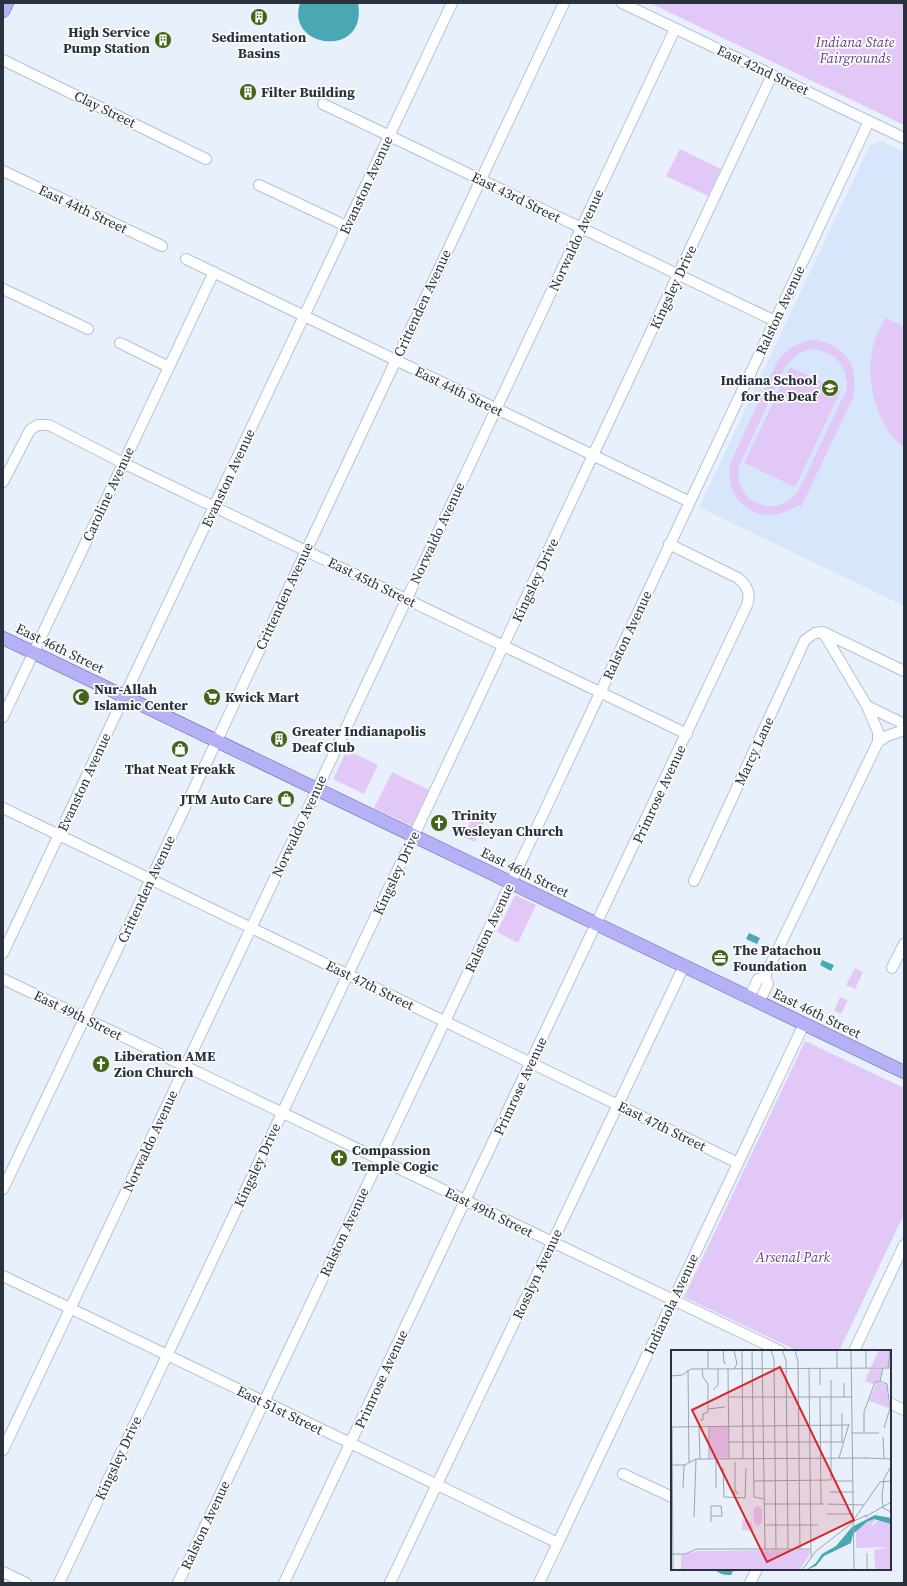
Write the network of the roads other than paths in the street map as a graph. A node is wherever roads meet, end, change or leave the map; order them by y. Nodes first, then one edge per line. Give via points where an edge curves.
1 (7, 3) edge
2 (452, 3) edge
3 (564, 3) edge
4 (622, 3) edge
5 (3, 11) edge
6 (675, 29) junction
7 (3, 60) edge
8 (772, 75) junction
9 (323, 104) dead end
10 (869, 121) junction
11 (389, 136) junction
12 (904, 138) edge
13 (206, 159) dead end
14 (3, 171) edge
15 (481, 180) junction
16 (259, 185) dead end
17 (346, 226) junction
18 (581, 228) junction
19 (162, 246) dead end
20 (186, 258) dead end
21 (214, 272) junction
22 (678, 275) junction
23 (3, 289) edge
24 (304, 316) junction
25 (775, 321) junction
26 (88, 329) dead end
27 (120, 343) dead end
28 (396, 360) junction
29 (169, 367) junction
30 (496, 408) junction
31 (594, 455) junction
32 (123, 463) junction
33 (3, 482) edge
34 (690, 502) junction
35 (214, 506) junction
36 (669, 544) junction
37 (306, 550) junction
38 (407, 598) junction
39 (823, 632) junction
40 (3, 638) edge
41 (504, 645) junction
42 (34, 653) junction
43 (904, 671) edge
44 (600, 692) junction
45 (125, 697) junction
46 (867, 706) junction
47 (3, 717) edge
48 (904, 724) edge
49 (904, 730) edge
50 (687, 734) junction
51 (216, 741) junction
52 (878, 742) junction
53 (317, 790) junction
54 (3, 808) edge
55 (59, 835) junction
56 (414, 836) junction
57 (150, 879) junction
58 (694, 881) dead end
59 (510, 883) junction
60 (597, 924) junction
61 (251, 928) junction
62 (904, 944) edge
63 (3, 953) edge
64 (684, 966) junction
65 (892, 968) dead end
66 (348, 975) junction
67 (3, 979) edge
68 (754, 1000) junction
69 (84, 1018) junction
70 (444, 1021) junction
71 (804, 1024) junction
72 (531, 1063) junction
73 (186, 1066) junction
74 (904, 1072) edge
75 (618, 1105) junction
76 (283, 1113) junction
77 (379, 1159) junction
78 (738, 1163) junction
79 (3, 1189) edge
80 (466, 1200) junction
81 (552, 1242) junction
82 (904, 1245) edge
83 (3, 1276) edge
84 (673, 1300) junction
85 (70, 1309) junction
86 (778, 1350) edge
87 (854, 1350) edge
88 (167, 1355) junction
89 (264, 1402) junction
90 (891, 1404) edge
91 (904, 1410) edge
92 (350, 1443) junction
93 (3, 1450) edge
94 (623, 1474) dead end
95 (437, 1485) junction
96 (671, 1497) edge
97 (558, 1543) junction
98 (756, 1570) edge
99 (3, 1572) edge
100 (26, 1583) edge
101 (59, 1583) edge
102 (178, 1583) edge
103 (284, 1583) edge
104 (390, 1583) edge
105 (539, 1583) edge
106 (750, 1583) edge

1 - 5 main road
2 - 11 street, Evanston Avenue
3 - 15 street, Crittenden Avenue
4 - 6 street, East 42nd Street
6 - 8 street, East 42nd Street
6 - 18 street, Norwaldo Avenue
7 - 13 street, Clay Street
8 - 10 street, East 42nd Street
8 - 22 street, Kingsley Drive
9 - 11 street, East 43rd Street
10 - 12 street, East 42nd Street
10 - 25 street, Ralston Avenue
11 - 15 street, East 43rd Street
11 - 17 street, Evanston Avenue
14 - 19 street, East 44th Street
15 - 18 street, East 43rd Street
15 - 28 street, Crittenden Avenue
16 - 17 street
17 - 24 street, Evanston Avenue
18 - 22 street, East 43rd Street
18 - 30 street, Norwaldo Avenue
20 - 21 street, East 44th Street
21 - 24 street, East 44th Street
21 - 29 street, Caroline Avenue
22 - 25 street, East 43rd Street
22 - 31 street, Kingsley Drive
23 - 26 street
24 - 28 street, East 44th Street
24 - 35 street, Evanston Avenue
25 - 34 street, Ralston Avenue
27 - 29 street
28 - 30 street, East 44th Street
28 - 37 street, Crittenden Avenue
29 - 32 street, Caroline Avenue
30 - 31 street, East 44th Street
30 - 38 street, Norwaldo Avenue
31 - 34 street, East 44th Street
31 - 41 street, Kingsley Drive
32 - 33 street, East 45th Street via 45,424 35,426 24,438
32 - 35 street, East 45th Street
32 - 42 street, Caroline Avenue
34 - 36 street, Ralston Avenue
35 - 37 street, East 45th Street
35 - 45 street, Evanston Avenue
36 - 44 street, Ralston Avenue
36 - 50 street, Primrose Avenue via 738,578 747,588 749,596
37 - 38 street, East 45th Street
37 - 51 street, Crittenden Avenue
38 - 41 street, East 45th Street
38 - 53 street, Norwaldo Avenue
39 - 43 street
39 - 46 street
39 - 58 street, Marcy Lane via 815,633 805,640
40 - 42 main road, East 46th Street
41 - 44 street, East 45th Street
41 - 56 street, Kingsley Drive
42 - 45 main road, East 46th Street
42 - 47 street, Caroline Avenue
44 - 50 street, East 45th Street
44 - 59 street, Ralston Avenue
45 - 51 main road, East 46th Street
45 - 55 street, Evanston Avenue
46 - 48 street
46 - 52 street via 878,732
49 - 52 street via 886,736
50 - 60 street, Primrose Avenue
51 - 53 main road, East 46th Street
51 - 57 street, Crittenden Avenue
52 - 68 street via 765,976 768,984
53 - 56 main road, East 46th Street
53 - 61 street, Norwaldo Avenue
54 - 55 street, East 47th Street
55 - 57 street, East 47th Street
55 - 63 street, Evanston Avenue
56 - 59 main road, East 46th Street
56 - 66 street, Kingsley Drive
57 - 61 street, East 47th Street
57 - 69 street, Crittenden Avenue
59 - 60 main road, East 46th Street
59 - 70 street, Ralston Avenue
60 - 64 main road, East 46th Street
60 - 72 street, Primrose Avenue
61 - 66 street, East 47th Street
61 - 73 street, Norwaldo Avenue
62 - 65 street
64 - 68 main road, East 46th Street
64 - 75 street, Rosslyn Avenue
66 - 70 street, East 47th Street
66 - 76 street, Kingsley Drive
67 - 69 street, East 49th Street
68 - 71 main road, East 46th Street
69 - 73 street, East 49th Street
69 - 79 street, Crittenden Avenue
70 - 72 street, East 47th Street
70 - 77 street, Ralston Avenue
71 - 74 main road, East 46th Street
71 - 78 street, Indianola Avenue
72 - 75 street, East 47th Street
72 - 80 street, Primrose Avenue
73 - 76 street, East 49th Street
73 - 85 street, Norwaldo Avenue
75 - 78 street, East 47th Street
75 - 81 street, Rosslyn Avenue
76 - 77 street, East 49th Street
76 - 88 street, Kingsley Drive
77 - 80 street, East 49th Street
77 - 89 street, Ralston Avenue
78 - 84 street, Indianola Avenue
80 - 81 street, East 49th Street
80 - 92 street, Primrose Avenue
81 - 84 street, East 49th Street
81 - 95 street, Rosslyn Avenue
82 - 87 street
83 - 85 street, East 51st Street
84 - 86 street, East 49th Street
84 - 97 street, Indianola Avenue
85 - 88 street, East 51st Street
85 - 93 street, Norwaldo Avenue
88 - 89 street, East 51st Street
88 - 101 street, Kingsley Drive
89 - 92 street, East 51st Street
89 - 102 street, Ralston Avenue
90 - 91 street
92 - 95 street, East 51st Street
92 - 103 street, Primrose Avenue
94 - 96 street
95 - 97 street, East 51st Street
95 - 104 street, Rosslyn Avenue
97 - 105 street, Indianola Avenue
98 - 106 street
99 - 100 street

